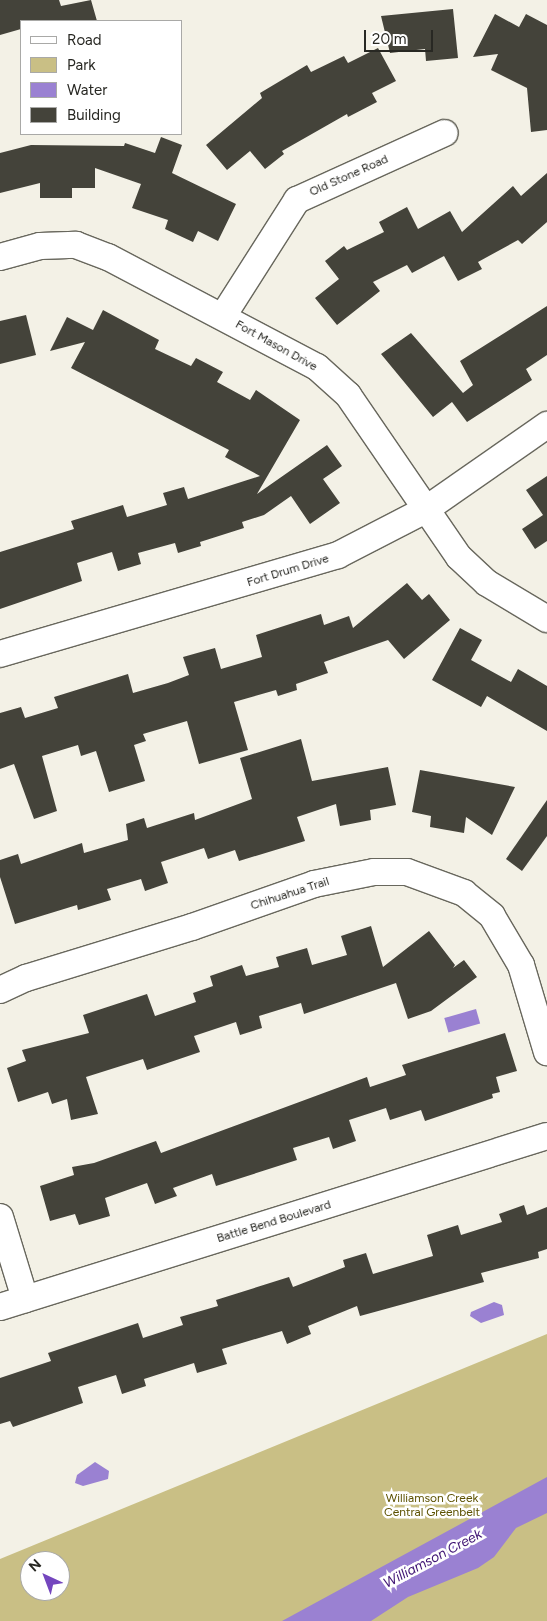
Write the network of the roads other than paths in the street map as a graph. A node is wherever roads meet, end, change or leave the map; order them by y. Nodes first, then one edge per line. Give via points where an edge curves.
1 (445, 133) dead end
2 (0, 257) edge
3 (223, 316) junction
4 (547, 425) edge
5 (425, 510) junction
6 (547, 619) edge
7 (0, 654) edge
8 (0, 990) edge
9 (547, 1052) edge
10 (547, 1136) edge
11 (0, 1217) edge
12 (25, 1300) junction
13 (0, 1307) edge

1 - 3 street, Old Stone Road via 296,200
2 - 3 street, Fort Mason Drive via 40,246 76,245 108,257
3 - 5 street, Fort Mason Drive via 317,366 348,395
4 - 5 street, Fort Drum Drive
5 - 6 street, Fort Mason Drive via 459,558 487,583
5 - 7 street, Fort Drum Drive via 338,555
8 - 9 street, Chihuahua Trail via 26,978 192,927 314,884 374,872 407,872 464,892 492,916 521,965
10 - 12 street, Battle Bend Boulevard
11 - 12 street
12 - 13 street, Battle Bend Boulevard

